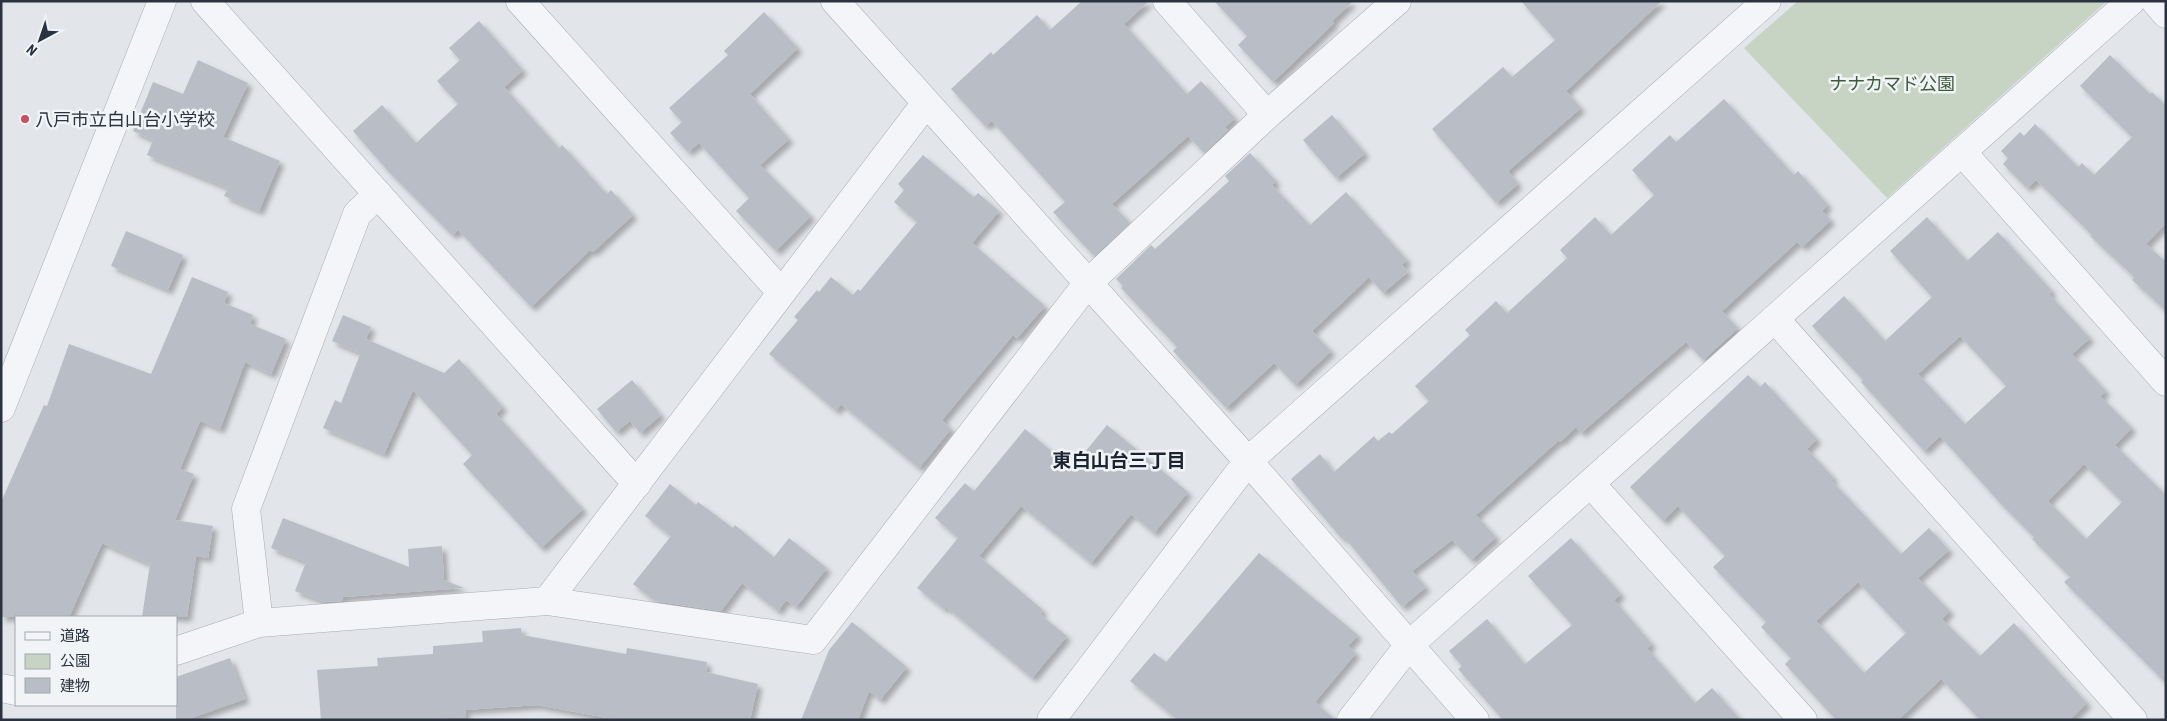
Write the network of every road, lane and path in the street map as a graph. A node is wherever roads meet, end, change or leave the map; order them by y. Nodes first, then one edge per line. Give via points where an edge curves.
1 (162, 1) edge
2 (205, 1) edge
3 (520, 1) edge
4 (835, 1) edge
5 (1167, 1) edge
6 (1397, 1) edge
7 (1767, 1) edge
8 (2131, 1) edge
9 (2155, 1) edge
10 (2166, 14) edge
11 (926, 103) junction
12 (1267, 115) junction
13 (1962, 152) junction
14 (378, 194) junction
15 (1087, 284) junction
16 (781, 292) junction
17 (1775, 319) junction
18 (2166, 382) edge
19 (1, 408) edge
20 (1248, 462) junction
21 (637, 484) junction
22 (1590, 484) junction
23 (547, 601) junction
24 (259, 623) junction
25 (1409, 645) junction
26 (178, 650) edge
27 (1, 688) edge
28 (15, 691) edge
29 (1051, 720) edge
30 (1351, 720) edge
31 (1475, 720) edge
32 (1802, 720) edge
33 (2133, 720) edge

1 - 19 street
2 - 14 street
3 - 16 street
4 - 11 street
5 - 12 street
6 - 12 street
7 - 20 street
8 - 13 street
9 - 10 street
11 - 15 street
11 - 16 street
12 - 15 street
13 - 17 street
13 - 18 street
14 - 21 street
14 - 24 street via 358,214 246,509
15 - 20 street
15 - 23 street via 813,640
16 - 21 street
17 - 22 street
17 - 33 street
20 - 25 street
20 - 29 street
21 - 23 street
22 - 25 street
22 - 32 street
23 - 24 street
24 - 26 street
25 - 30 street
25 - 31 street
27 - 28 street

